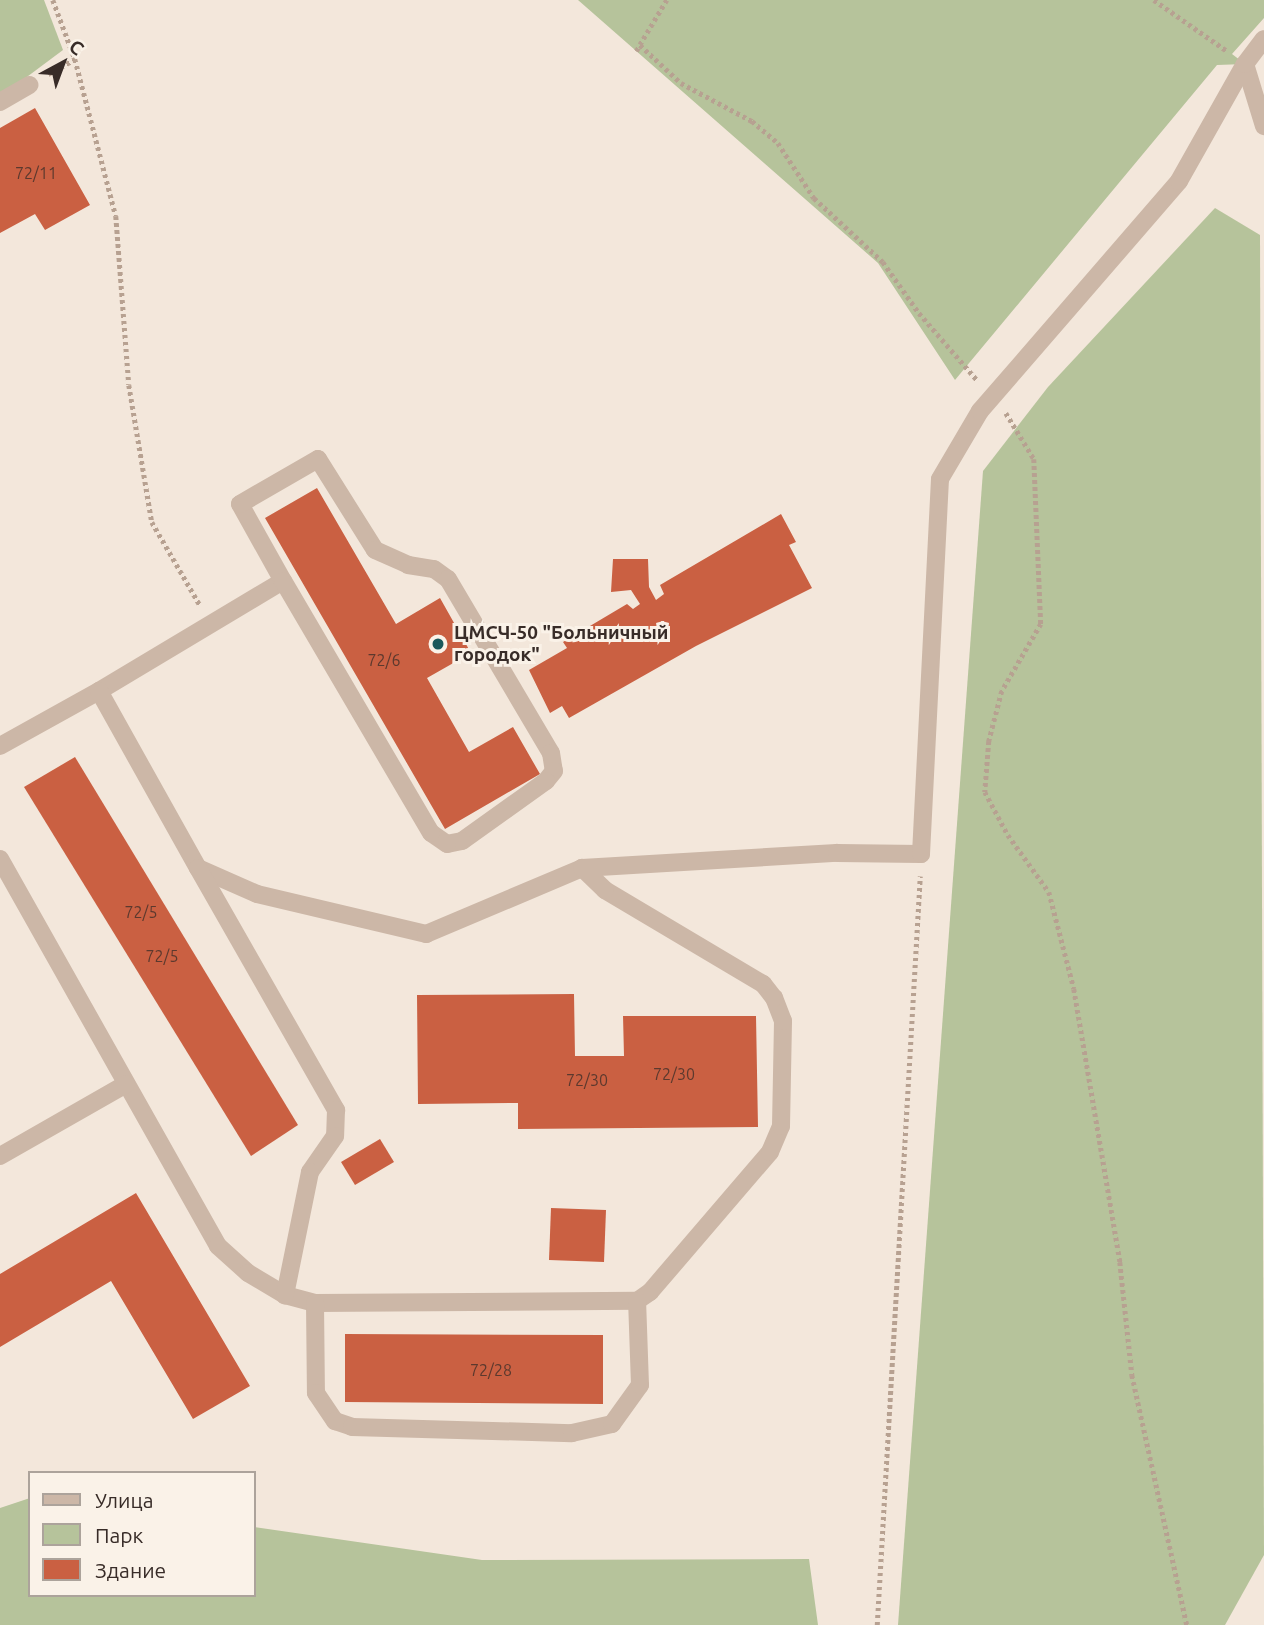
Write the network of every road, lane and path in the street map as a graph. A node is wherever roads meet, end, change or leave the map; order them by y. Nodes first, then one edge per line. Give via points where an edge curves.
1 (53, 0) edge
2 (667, 0) edge
3 (1154, 0) edge
4 (1264, 39) edge
5 (640, 45) junction
6 (636, 51) dead end
7 (75, 59) junction
8 (1245, 64) junction
9 (29, 86) joint
10 (0, 102) edge
11 (1264, 126) edge
12 (992, 397) junction
13 (283, 581) junction
14 (212, 624) junction
15 (99, 691) junction
16 (0, 746) edge
17 (921, 854) junction
18 (0, 859) edge
19 (198, 867) junction
20 (582, 868) junction
21 (126, 1084) junction
22 (0, 1156) edge
23 (285, 1295) junction
24 (637, 1301) junction
25 (315, 1303) junction
26 (877, 1625) edge
27 (1187, 1625) edge

1 - 7 path
2 - 5 path
3 - 8 path
4 - 8 street
5 - 6 path
5 - 12 path via 681,83 752,121 778,143 814,198 883,262 919,313
7 - 9 path
7 - 14 path via 116,216 129,385 152,522
8 - 11 street
8 - 12 street via 1179,181
9 - 10 street
12 - 17 street via 940,479
12 - 27 path via 1020,431 1034,459 1041,624 1002,691 989,741 985,792 1008,835 1049,892 1073,989 1120,1262 1132,1375
13 - 13 street via 240,504 318,458 375,550 408,565 434,569 449,579 551,753 554,771 462,841 447,844 431,832
13 - 14 street
14 - 15 street
15 - 16 street
15 - 19 street
17 - 20 street via 837,853
17 - 26 path
18 - 21 street
19 - 20 street via 257,894 426,934
19 - 23 street via 336,1110 335,1136 310,1172
20 - 24 street via 605,891 763,984 783,1021 781,1126 771,1152 650,1292
21 - 22 street
21 - 23 street via 218,1247 248,1273
23 - 25 street
24 - 25 street
24 - 25 street via 640,1385 611,1424 572,1433 352,1427 335,1421 316,1393

